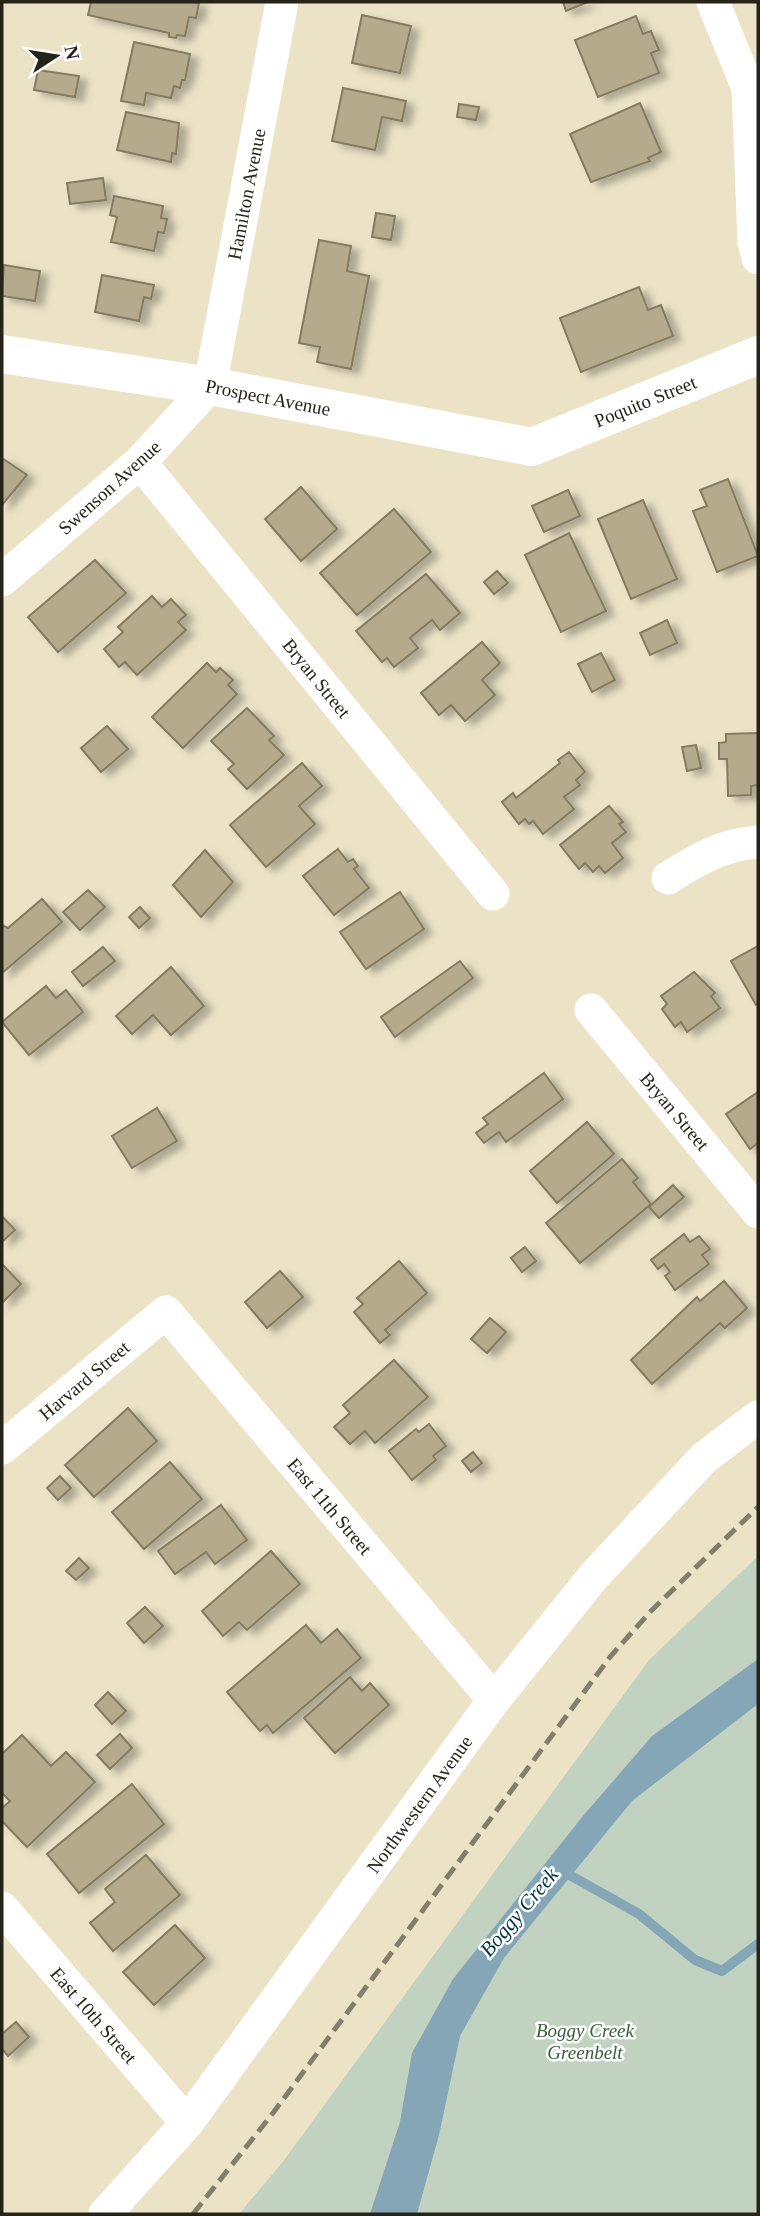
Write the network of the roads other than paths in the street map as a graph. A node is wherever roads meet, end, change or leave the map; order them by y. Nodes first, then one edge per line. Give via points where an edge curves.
1 (282, 2) edge
2 (713, 2) edge
3 (758, 258) edge
4 (2, 354) edge
5 (758, 355) edge
6 (210, 386) junction
7 (533, 447) joint
8 (141, 462) junction
9 (2, 580) edge
10 (758, 842) edge
11 (668, 878) dead end
12 (493, 894) dead end
13 (591, 1010) dead end
14 (758, 1212) edge
15 (166, 1312) joint
16 (758, 1416) edge
17 (2, 1447) edge
18 (494, 1700) junction
19 (2, 1908) edge
20 (187, 2123) junction
21 (104, 2214) edge

1 - 6 street, Hamilton Avenue
2 - 3 street via 748,88
4 - 6 street, Prospect Avenue
5 - 7 street, Poquito Street
6 - 7 street, Prospect Avenue
6 - 8 street, Swenson Avenue
8 - 9 street, Swenson Avenue
8 - 12 street, Bryan Street
10 - 11 street via 737,843
13 - 14 street, Bryan Street
15 - 17 street, Harvard Street
15 - 18 street, East 11th Street
16 - 18 street, Northwestern Avenue via 704,1458 594,1576
18 - 20 street, Northwestern Avenue
19 - 20 street, East 10th Street
20 - 21 street, Northwestern Avenue

